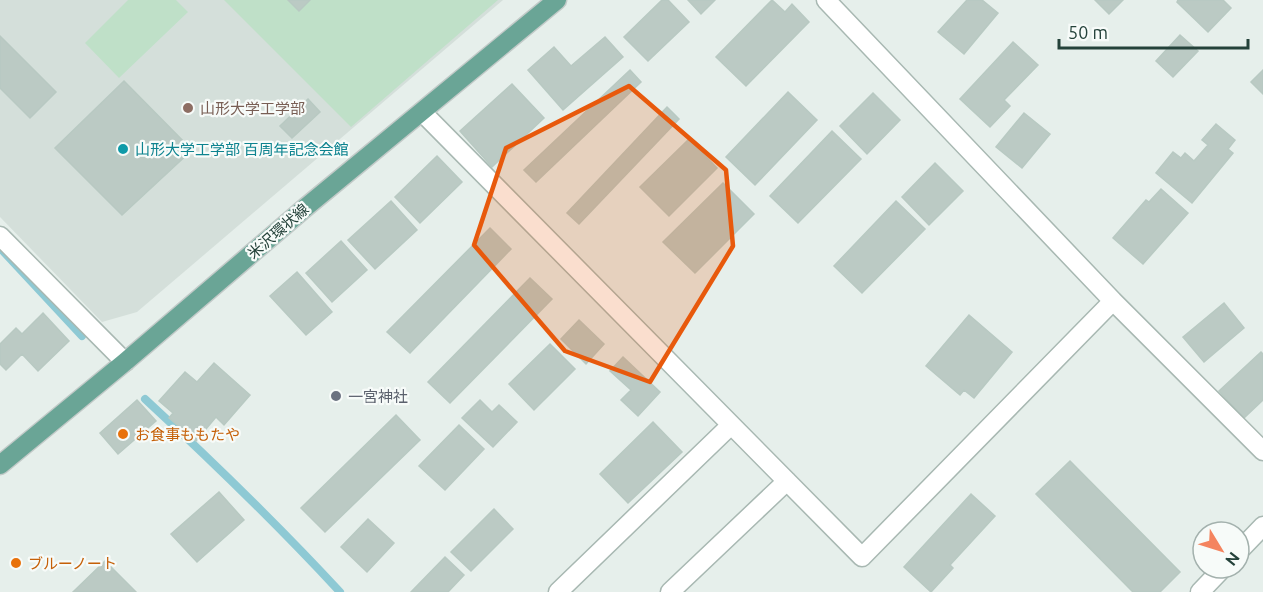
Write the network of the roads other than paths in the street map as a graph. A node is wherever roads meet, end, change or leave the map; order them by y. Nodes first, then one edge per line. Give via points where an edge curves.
1 (557, 0) edge
2 (826, 0) edge
3 (422, 112) junction
4 (0, 236) edge
5 (1113, 301) junction
6 (125, 362) junction
7 (732, 425) junction
8 (1263, 451) edge
9 (0, 465) edge
10 (786, 481) junction
11 (1263, 526) edge
12 (1251, 538) edge
13 (1212, 580) edge
14 (558, 592) edge
15 (670, 592) edge
16 (1200, 592) edge

1 - 3 main road, 米沢環状線
2 - 5 street
3 - 6 main road, 米沢環状線
3 - 7 street
4 - 6 street
5 - 8 street
5 - 10 street via 862,557
6 - 9 main road, 米沢環状線
7 - 10 street
7 - 14 street
10 - 15 street
11 - 12 street
13 - 16 street

